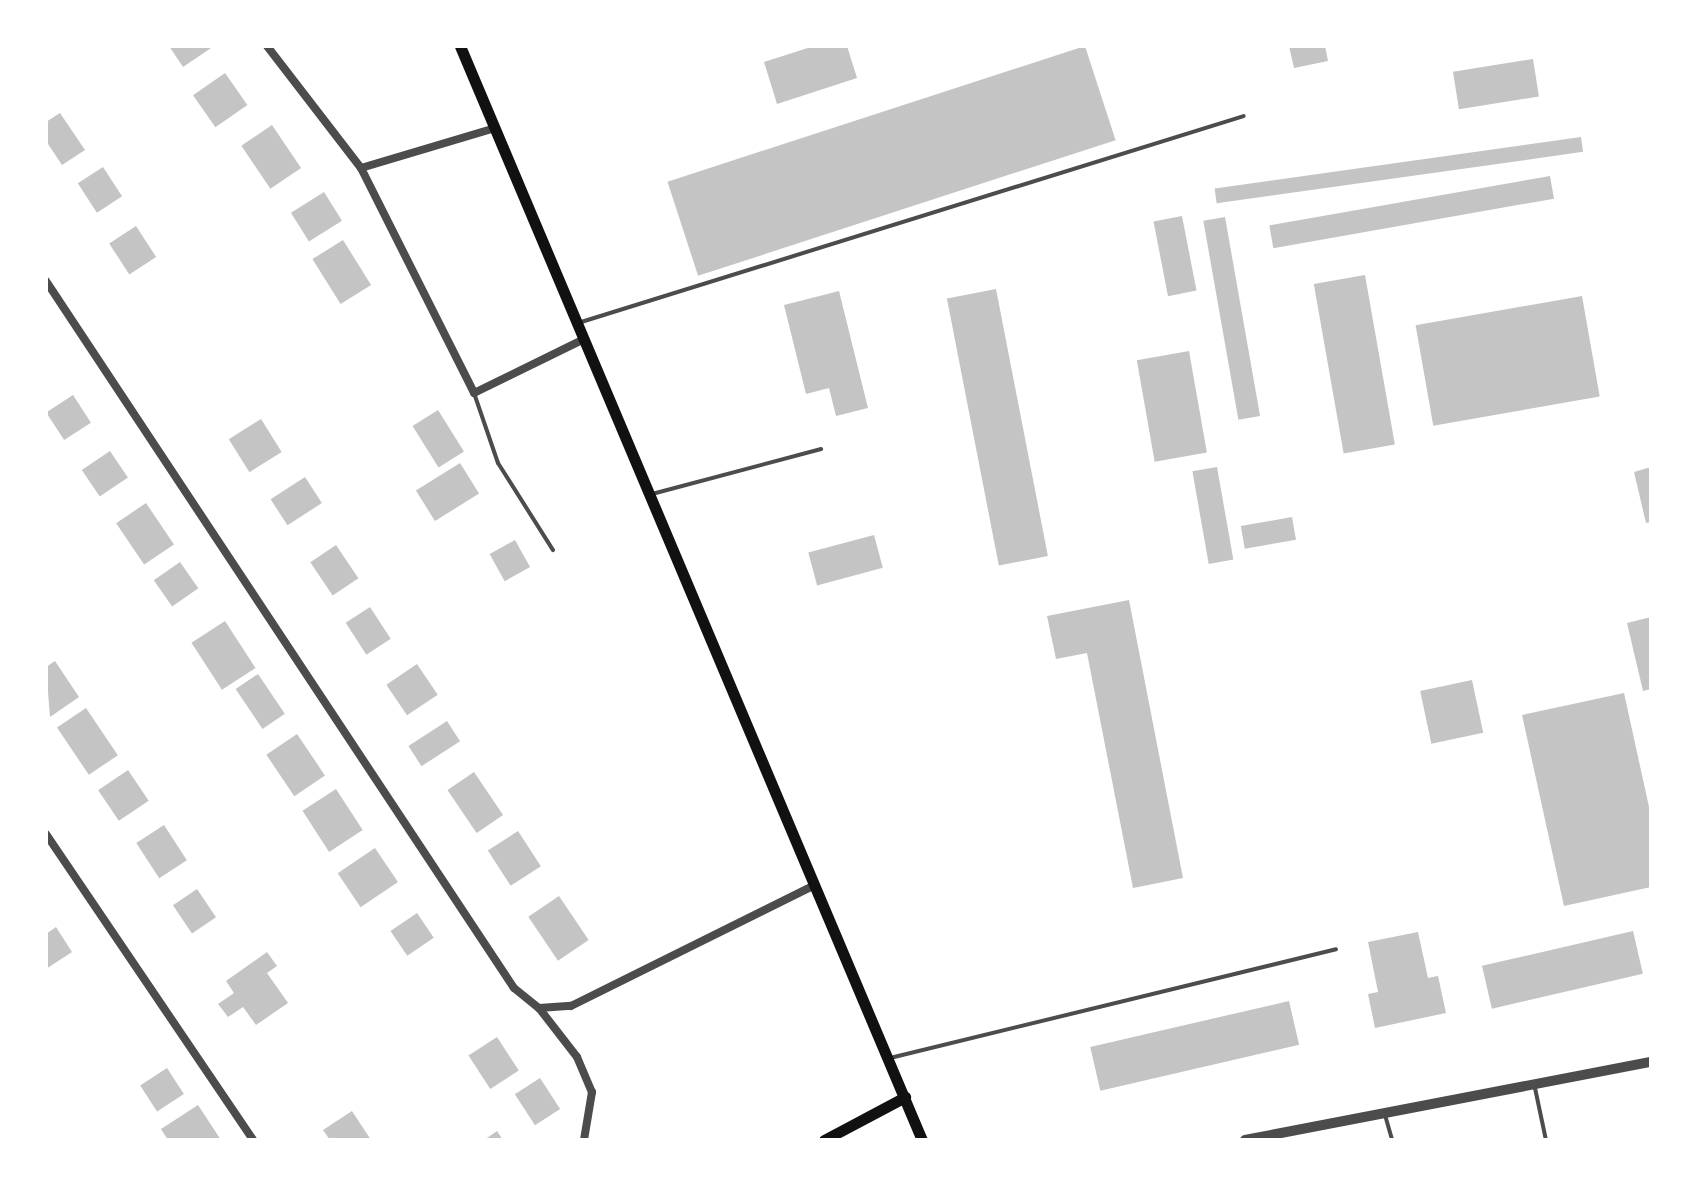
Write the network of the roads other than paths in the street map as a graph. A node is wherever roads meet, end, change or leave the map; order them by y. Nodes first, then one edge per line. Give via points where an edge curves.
1 (267, 46) edge
2 (460, 46) edge
3 (1244, 116) dead end
4 (495, 128) junction
5 (361, 168) junction
6 (46, 281) edge
7 (577, 323) junction
8 (584, 339) junction
9 (474, 393) junction
10 (821, 449) dead end
11 (650, 494) junction
12 (553, 550) dead end
13 (46, 834) edge
14 (815, 885) junction
15 (1336, 949) dead end
16 (539, 1008) junction
17 (888, 1058) junction
18 (1651, 1062) edge
19 (1534, 1084) junction
20 (905, 1097) junction
21 (1384, 1113) junction
22 (253, 1140) edge
23 (584, 1140) edge
24 (824, 1140) edge
25 (922, 1140) edge
26 (1245, 1140) edge
27 (1392, 1140) edge
28 (1546, 1140) edge

1 - 5 street
2 - 4 main road
3 - 7 lane
4 - 5 street
4 - 7 main road
5 - 9 street
6 - 16 street via 514,988
7 - 8 main road
8 - 9 street
8 - 11 main road
9 - 12 lane via 498,463
10 - 11 lane
11 - 14 main road
13 - 22 street
14 - 16 street via 571,1006
14 - 17 main road
15 - 17 lane
16 - 23 street via 577,1057 592,1092
17 - 20 main road
18 - 19 street
19 - 21 street
19 - 28 lane
20 - 24 main road
20 - 25 main road
21 - 26 street
21 - 27 lane

